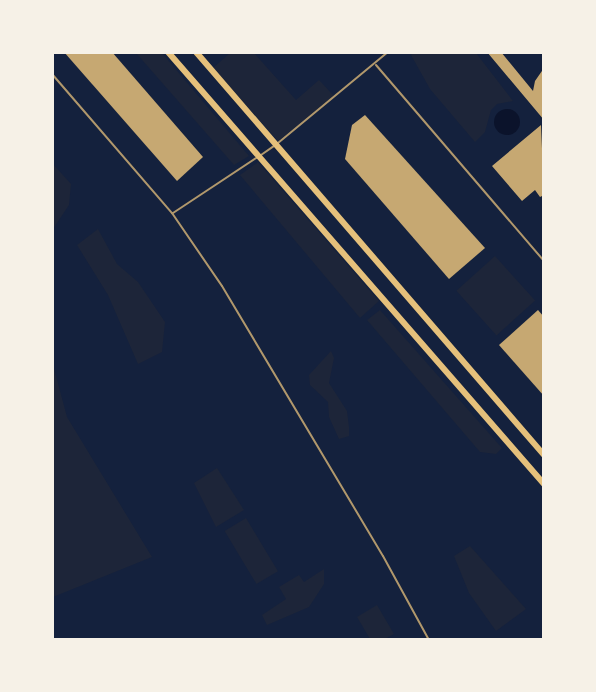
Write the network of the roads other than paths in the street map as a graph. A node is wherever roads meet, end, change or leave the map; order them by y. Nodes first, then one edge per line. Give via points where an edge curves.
1 (168, 52) edge
2 (196, 52) edge
3 (388, 52) edge
4 (375, 64) junction
5 (52, 74) edge
6 (277, 144) junction
7 (260, 156) junction
8 (172, 213) junction
9 (544, 261) edge
10 (544, 455) edge
11 (544, 484) edge
12 (429, 639) edge

1 - 7 main road
2 - 6 main road
3 - 4 lane
4 - 6 lane
4 - 9 lane
5 - 8 lane
6 - 7 lane
6 - 10 main road
7 - 8 lane
7 - 11 main road
8 - 12 lane via 283,384

